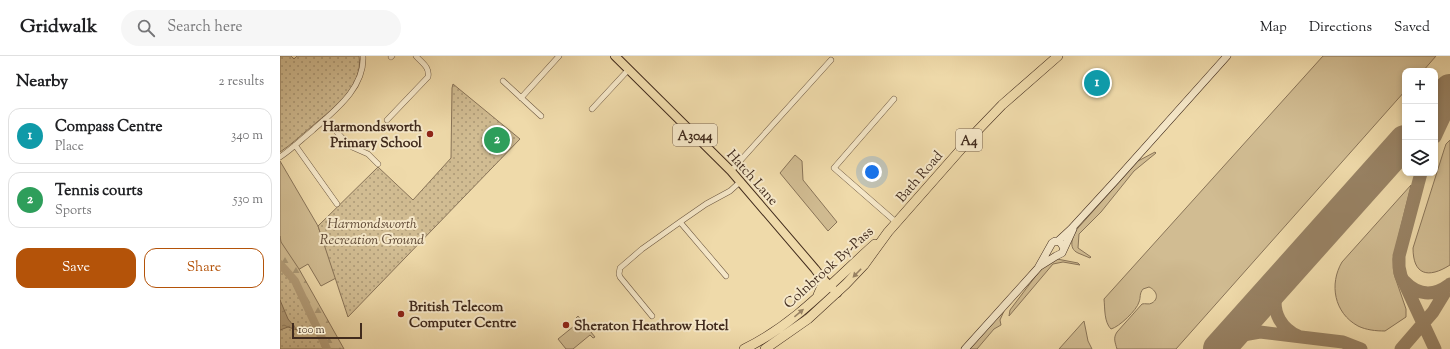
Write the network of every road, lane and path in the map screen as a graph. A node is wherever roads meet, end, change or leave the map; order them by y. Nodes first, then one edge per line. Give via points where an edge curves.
1 (363, 56) edge
2 (416, 56) edge
3 (559, 56) edge
4 (615, 56) edge
5 (1058, 56) edge
6 (1227, 56) edge
7 (831, 60) dead end
8 (629, 69) junction
9 (503, 81) dead end
10 (521, 98) junction
11 (894, 99) dead end
12 (592, 109) dead end
13 (541, 116) dead end
14 (325, 119) junction
15 (387, 120) dead end
16 (295, 145) junction
17 (280, 157) edge
18 (378, 164) dead end
19 (731, 171) junction
20 (741, 181) junction
21 (337, 204) dead end
22 (680, 222) junction
23 (896, 223) junction
24 (1077, 223) junction
25 (888, 232) joint
26 (1058, 241) junction
27 (1049, 248) junction
28 (1064, 248) junction
29 (1056, 256) junction
30 (1038, 268) junction
31 (816, 269) junction
32 (726, 276) dead end
33 (823, 279) junction
34 (835, 288) junction
35 (817, 298) junction
36 (652, 316) dead end
37 (744, 349) edge
38 (765, 349) edge
39 (965, 349) edge

1 - 14 street via 362,72 355,87
2 - 15 street via 427,68 428,77
3 - 10 street
4 - 8 main road, Hatch Lane / A3044
5 - 23 highway, Bath Road / A4 via 1002,105
6 - 24 street
7 - 19 street
8 - 12 street
8 - 19 main road, Hatch Lane / A3044
9 - 10 street
10 - 13 street
11 - 23 street via 834,168
14 - 16 street
14 - 18 street via 346,142 368,154
16 - 17 street
16 - 21 street
19 - 20 main road, Hatch Lane / A3044
20 - 22 street via 730,191
20 - 31 main road, Hatch Lane / A3044
22 - 32 street
22 - 36 street via 620,268 620,277
23 - 25 highway, Bath Road / A4
24 - 26 street
24 - 28 street
25 - 34 highway, Colnbrook By-Pass / A4 via 864,265
26 - 27 street via 1052,243
26 - 28 street
27 - 29 street
27 - 30 street
28 - 29 street via 1061,254
29 - 30 street
30 - 39 street
31 - 33 main road, Hatch Lane / A3044
31 - 34 main road, Hatch Lane / A3044
33 - 34 main road, Hatch Lane / A3044
33 - 35 highway
34 - 35 highway, Colnbrook By-Pass / A4
34 - 38 highway, Colnbrook By-Pass / A4 via 808,318
37 -> 35 highway, Colnbrook By-Pass / A4 via 780,329

